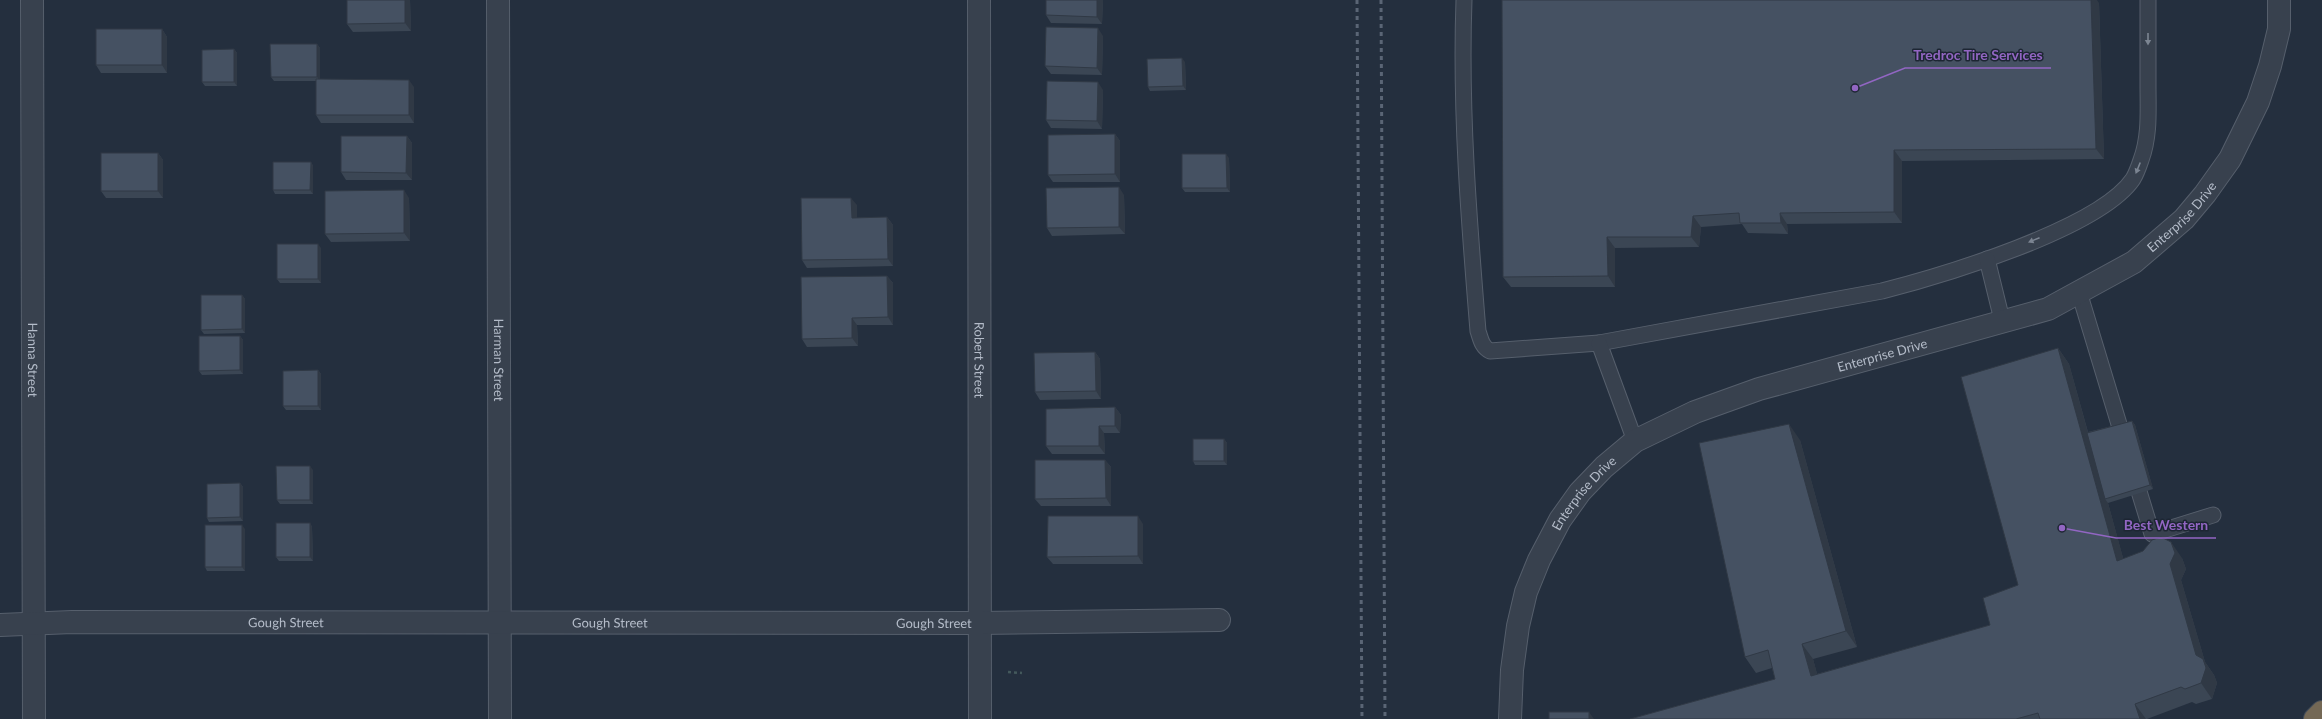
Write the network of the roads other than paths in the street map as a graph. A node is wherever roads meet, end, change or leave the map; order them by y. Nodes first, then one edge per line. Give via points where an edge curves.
1 (32, 0) edge
2 (498, 0) edge
3 (979, 0) edge
4 (1464, 0) edge
5 (2148, 0) edge
6 (2279, 0) edge
7 (1987, 259) junction
8 (2079, 292) junction
9 (2002, 320) junction
10 (1599, 343) junction
11 (1635, 441) junction
12 (2213, 514) dead end
13 (1219, 620) dead end
14 (34, 623) junction
15 (500, 623) junction
16 (980, 623) junction
17 (0, 625) edge
18 (2322, 712) edge
19 (34, 719) edge
20 (500, 719) edge
21 (980, 719) edge
22 (1510, 719) edge
23 (2315, 719) edge

1 - 14 street, Hanna Street
2 - 15 street, Harman Street
3 - 16 street, Robert Street
4 - 10 lane via 1462,66 1472,257 1478,331 1482,343 1485,349 1497,351
5 -> 7 lane via 2148,125 2142,158 2133,178 2114,198 2093,213
6 - 8 street, Enterprise Drive via 2279,29 2270,66 2258,102 2230,159 2184,219 2160,241 2134,262
7 - 9 lane
7 - 10 lane via 1882,291
8 - 9 street, Enterprise Drive via 2048,309
8 - 12 lane via 2152,534
9 - 11 street, Enterprise Drive via 1759,389 1695,412
10 - 11 lane
11 - 22 street, Enterprise Drive via 1604,467 1580,492 1560,520 1538,560 1526,592 1518,626 1512,670
13 - 16 street, Gough Street
14 - 15 street, Gough Street
14 - 17 street, Gough Street
14 - 19 street, Hanna Street
15 - 16 street, Gough Street
15 - 20 street, Harman Street
16 - 21 street, Robert Street
18 - 23 highway

